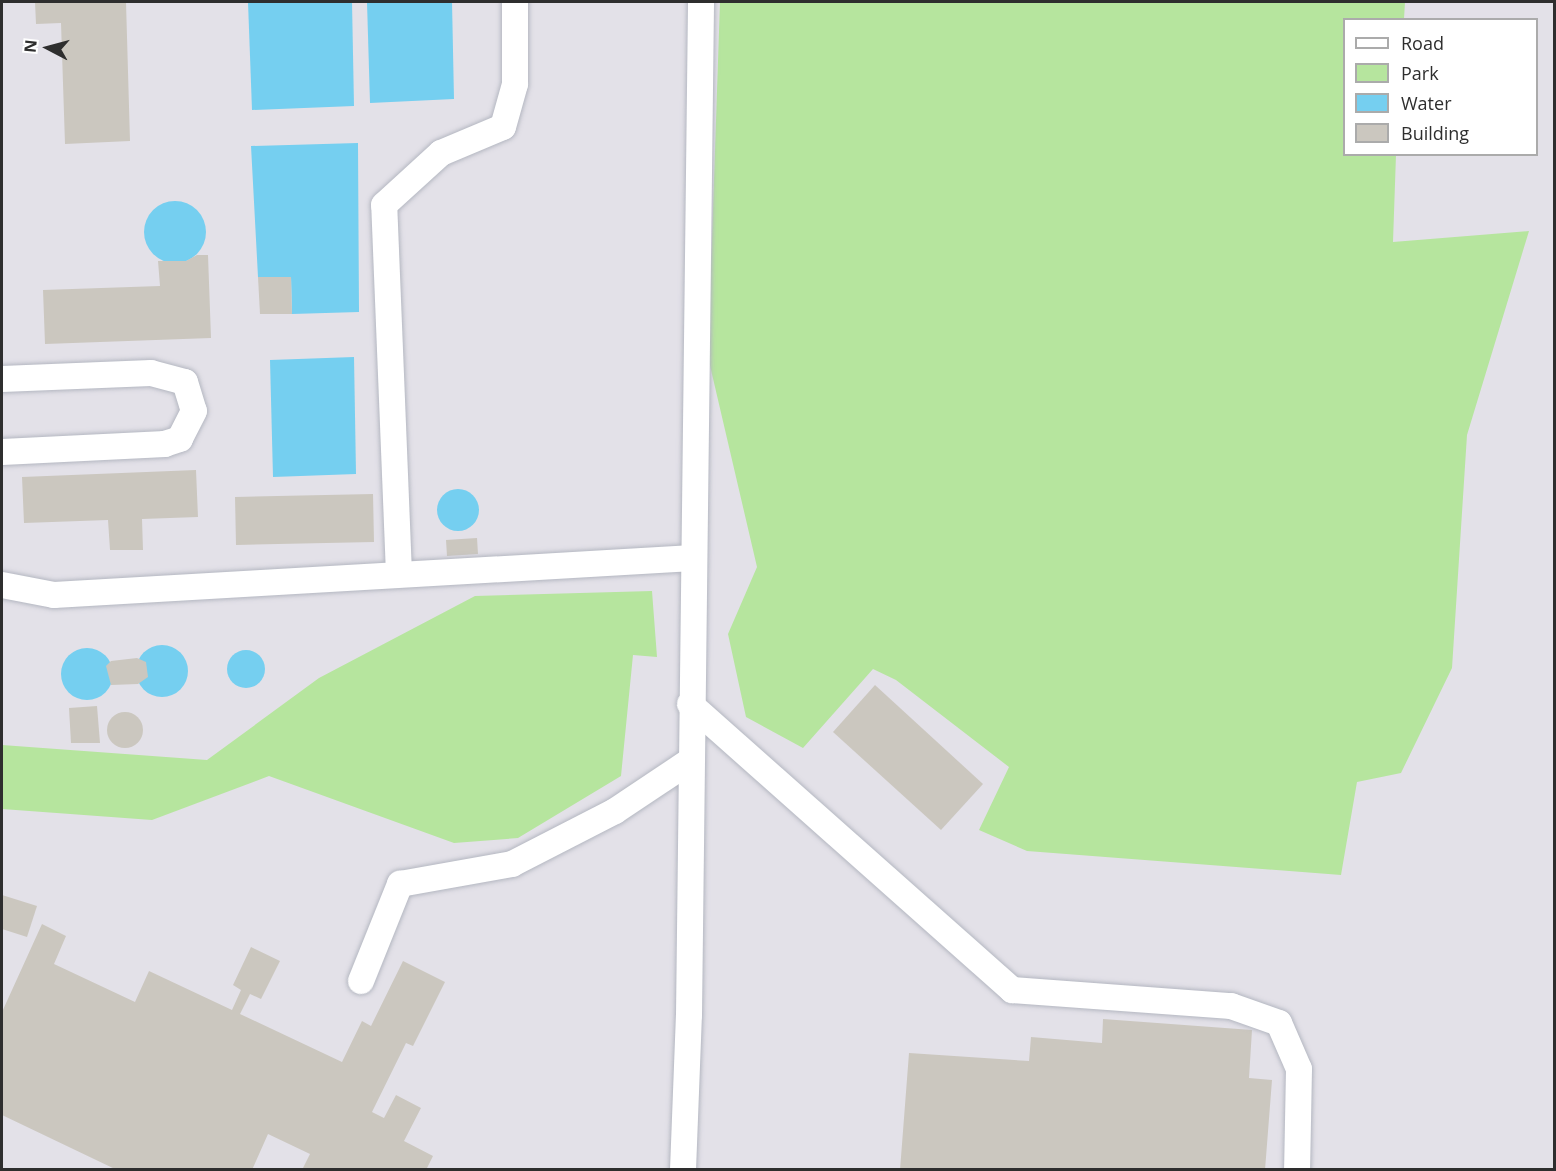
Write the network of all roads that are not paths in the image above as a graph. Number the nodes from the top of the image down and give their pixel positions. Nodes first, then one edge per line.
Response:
1 (515, 2) edge
2 (701, 2) edge
3 (2, 379) edge
4 (2, 452) edge
5 (693, 558) junction
6 (399, 574) junction
7 (2, 585) edge
8 (690, 704) junction
9 (690, 761) junction
10 (361, 981) dead end
11 (683, 1170) edge
12 (1297, 1170) edge

1 - 6 street
2 - 5 street
3 - 4 street
5 - 6 street
5 - 8 street
6 - 7 street
8 - 9 street
8 - 12 street
9 - 10 street
9 - 11 street

